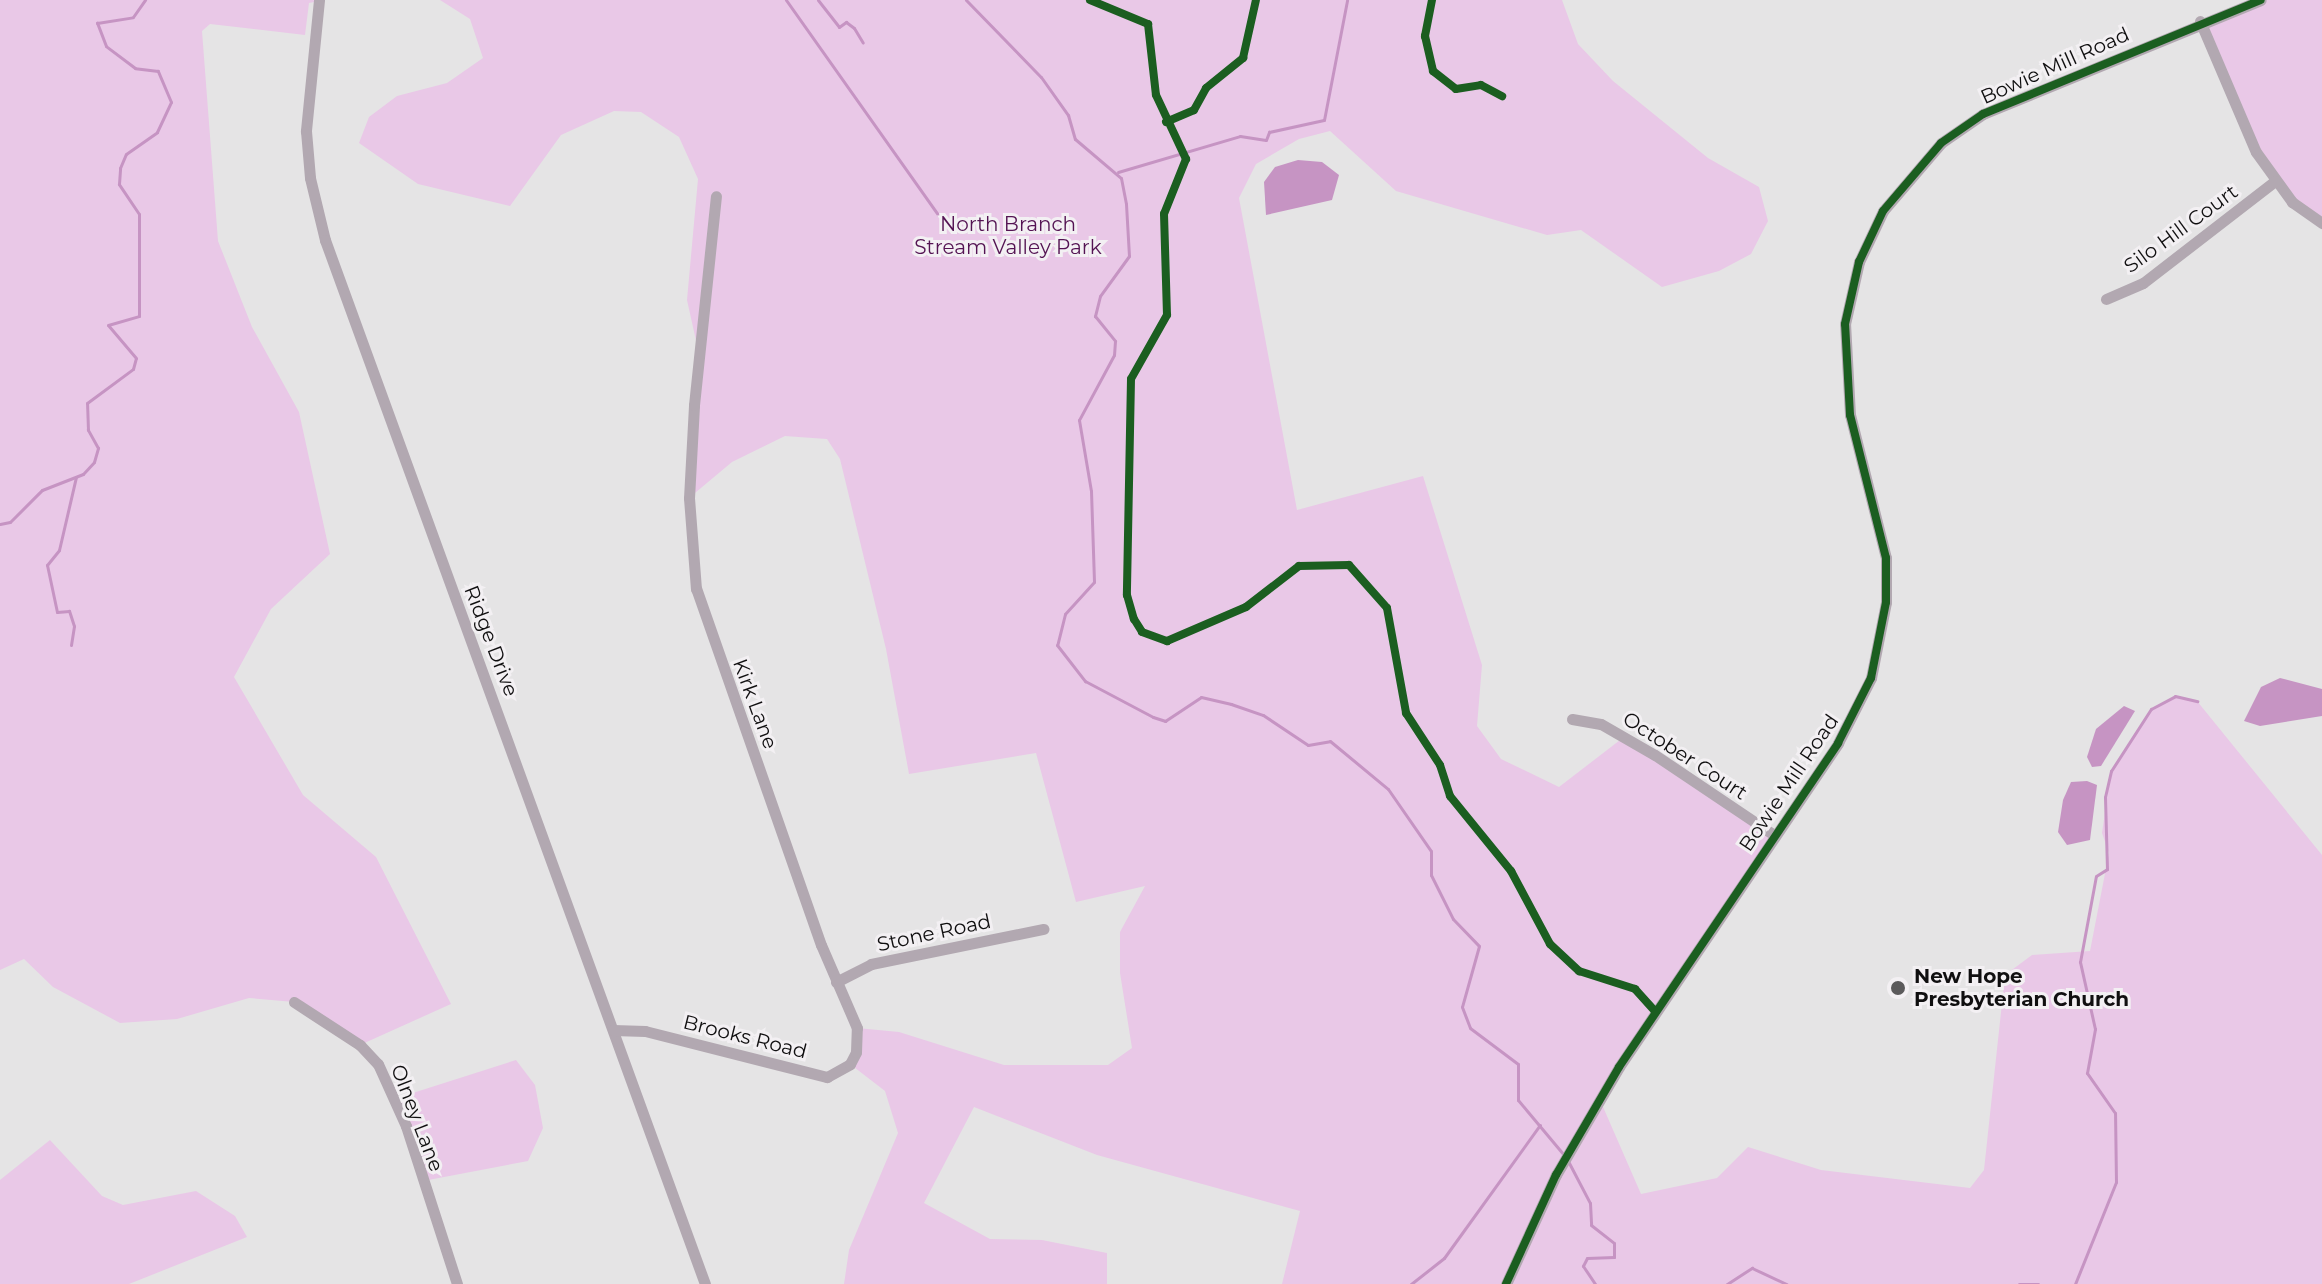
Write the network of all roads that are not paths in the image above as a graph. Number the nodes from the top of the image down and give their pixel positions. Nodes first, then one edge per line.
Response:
1 (319, 0) edge
2 (2261, 0) edge
3 (2200, 21) junction
4 (2275, 181) junction
5 (716, 196) dead end
6 (2322, 223) edge
7 (2106, 299) dead end
8 (1572, 719) dead end
9 (1774, 835) junction
10 (1043, 929) dead end
11 (836, 982) junction
12 (294, 1002) dead end
13 (613, 1030) junction
14 (856, 1052) joint
15 (457, 1284) edge
16 (705, 1284) edge
17 (1506, 1284) edge

1 - 13 street, Ridge Drive
2 - 3 street, Bowie Mill Road
3 - 4 street
3 - 9 street, Bowie Mill Road
4 - 6 street
4 - 7 street, Silo Hill Court
5 - 11 street, Kirk Lane
8 - 9 street, October Court
9 - 17 street, Bowie Mill Road
10 - 11 street, Stone Road
11 - 14 street, Kirk Lane
12 - 15 street, Olney Lane
13 - 14 street, Brooks Road
13 - 16 street, Ridge Drive

